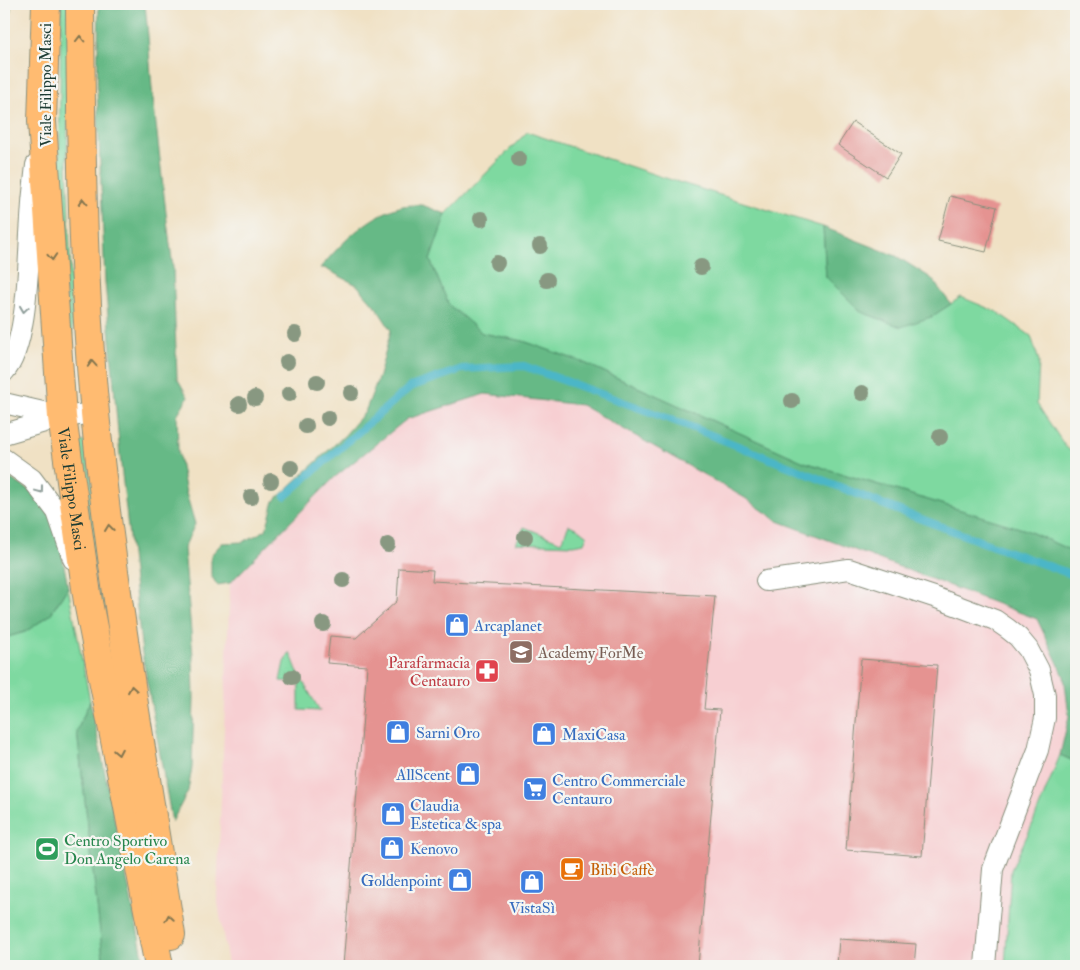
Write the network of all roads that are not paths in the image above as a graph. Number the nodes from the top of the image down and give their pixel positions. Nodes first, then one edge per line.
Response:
1 (46, 4) edge
2 (80, 4) edge
3 (42, 121) junction
4 (4, 372) edge
5 (4, 403) edge
6 (95, 413) junction
7 (62, 417) junction
8 (4, 434) edge
9 (4, 459) edge
10 (766, 581) dead end
11 (88, 602) junction
12 (159, 966) edge
13 (176, 966) edge
14 (985, 966) edge

1 - 3 main road, Viale Filippo Masci
6 -> 2 main road, Viale Filippo Masci
3 -> 4 street
3 -> 7 main road, Viale Filippo Masci
5 - 7 street
6 - 7 street
13 -> 6 main road, Viale Filippo Masci
7 - 8 street
7 - 11 main road, Viale Filippo Masci
9 -> 11 street
10 - 14 street
11 -> 12 main road, Viale Filippo Masci

